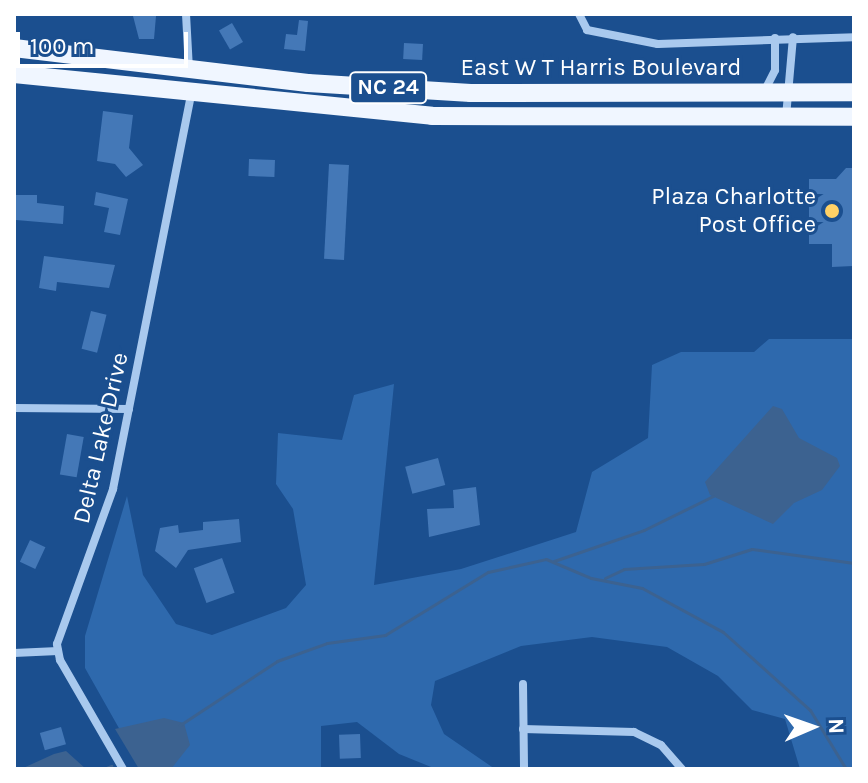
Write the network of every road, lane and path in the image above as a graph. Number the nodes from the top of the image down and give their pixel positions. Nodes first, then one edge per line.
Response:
1 (186, 14) edge
2 (579, 14) edge
3 (793, 37) junction
4 (854, 37) edge
5 (775, 38) junction
6 (14, 48) edge
7 (189, 69) junction
8 (14, 74) edge
9 (261, 77) junction
10 (130, 88) junction
11 (763, 92) junction
12 (854, 92) edge
13 (791, 93) junction
14 (191, 96) junction
15 (786, 117) junction
16 (854, 117) edge
17 (14, 408) edge
18 (129, 409) junction
19 (58, 651) junction
20 (14, 653) edge
21 (523, 684) dead end
22 (523, 729) junction
23 (123, 769) edge
24 (524, 769) edge
25 (682, 769) edge

1 - 7 street
2 - 5 street
3 - 4 street
3 - 5 street
3 - 13 street
5 - 11 street
6 - 7 main road, East W T Harris Boulevard / NC 24
7 - 9 main road, East W T Harris Boulevard / NC 24
7 - 10 main road
8 - 10 main road, East W T Harris Boulevard / NC 24
9 - 11 main road, East W T Harris Boulevard / NC 24
9 - 14 main road
10 - 14 main road, East W T Harris Boulevard / NC 24
11 - 13 main road, East W T Harris Boulevard / NC 24
12 - 13 main road, East W T Harris Boulevard / NC 24
13 - 15 street
14 - 15 main road, East W T Harris Boulevard / NC 24
14 - 18 street, Delta Lake Drive
15 - 16 main road, East W T Harris Boulevard / NC 24
17 - 18 street
18 - 19 street, Delta Lake Drive
19 - 20 street
19 - 23 street
21 - 22 street
22 - 24 street
22 - 25 street

